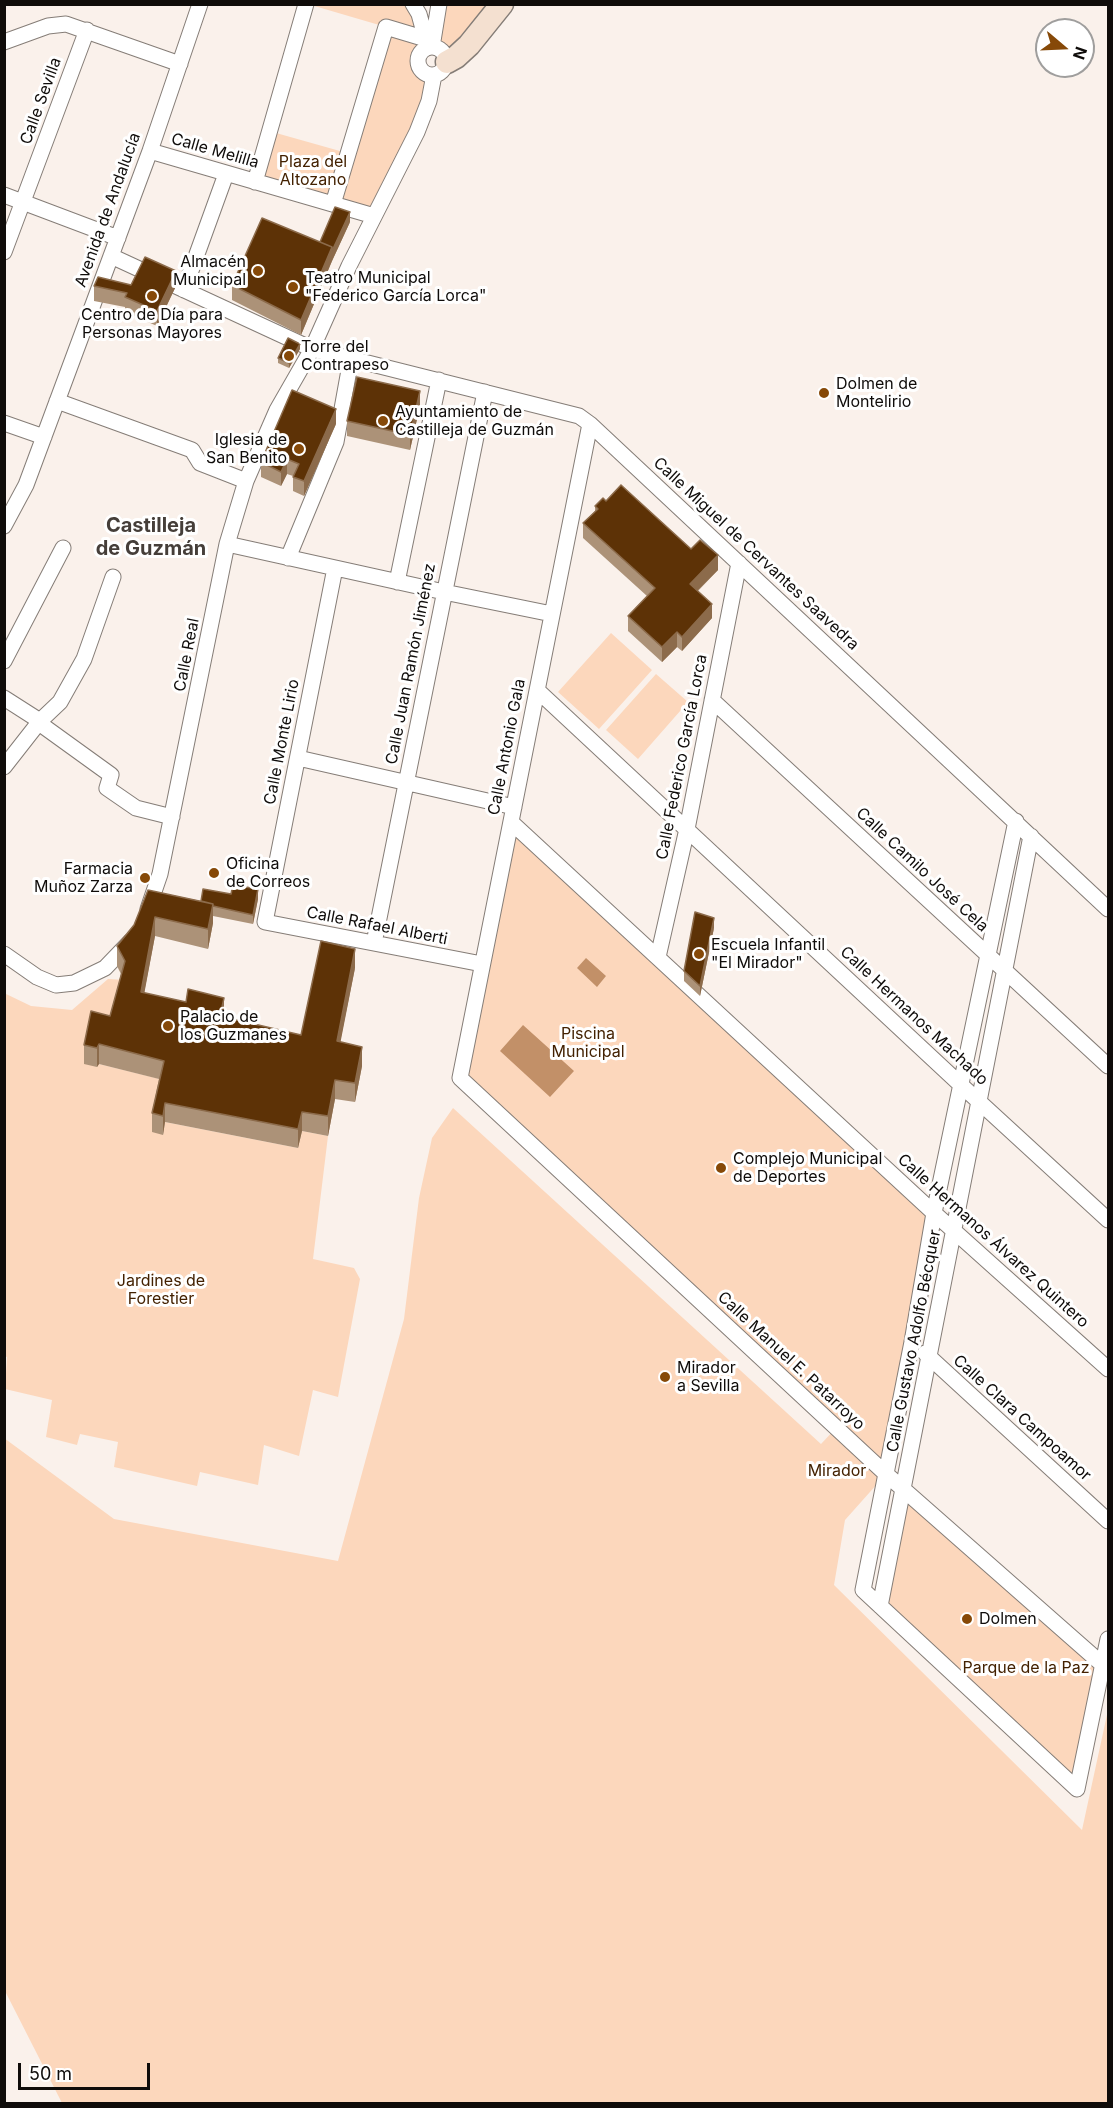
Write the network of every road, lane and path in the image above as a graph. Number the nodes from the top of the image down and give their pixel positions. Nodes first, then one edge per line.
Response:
1 (200, 4) edge
2 (306, 4) edge
3 (413, 4) edge
4 (502, 4) edge
5 (439, 5) edge
6 (87, 30) junction
7 (4, 42) edge
8 (433, 54) junction
9 (180, 64) junction
10 (150, 151) junction
11 (226, 174) junction
12 (255, 182) junction
13 (4, 195) edge
14 (23, 202) junction
15 (333, 204) junction
16 (374, 216) junction
17 (118, 238) junction
18 (4, 252) edge
19 (111, 256) junction
20 (184, 290) junction
21 (312, 349) junction
22 (351, 359) junction
23 (439, 380) junction
24 (485, 392) junction
25 (57, 401) junction
26 (4, 423) edge
27 (590, 424) junction
28 (44, 437) junction
29 (246, 481) junction
30 (4, 526) edge
31 (227, 544) junction
32 (63, 548) dead end
33 (288, 558) junction
34 (739, 563) junction
35 (335, 568) junction
36 (112, 577) dead end
37 (397, 582) junction
38 (444, 592) junction
39 (552, 614) junction
40 (4, 661) edge
41 (537, 690) junction
42 (4, 698) edge
43 (712, 700) junction
44 (40, 722) junction
45 (298, 758) junction
46 (4, 767) edge
47 (406, 783) junction
48 (512, 814) junction
49 (172, 817) junction
50 (1016, 821) junction
51 (687, 829) junction
52 (1031, 836) junction
53 (1108, 909) edge
54 (265, 922) joint
55 (374, 944) junction
56 (4, 954) edge
57 (988, 955) junction
58 (658, 957) junction
59 (482, 964) junction
60 (1005, 970) junction
61 (1108, 1066) edge
62 (460, 1078) joint
63 (962, 1086) junction
64 (979, 1101) junction
65 (934, 1213) junction
66 (1108, 1220) edge
67 (954, 1231) junction
68 (912, 1342) junction
69 (929, 1358) junction
70 (1108, 1369) edge
71 (886, 1474) junction
72 (903, 1489) junction
73 (1108, 1521) edge
74 (880, 1606) junction
75 (1108, 1639) edge
76 (1103, 1665) junction

1 - 9 street, Avenida de Andalucía
2 - 12 street
3 - 8 street
4 - 8 main road
5 - 8 street, Calle Real
6 - 7 street
6 - 9 street
6 - 14 street, Calle Sevilla
8 - 15 street
8 - 16 street, Calle Real
9 - 10 street, Avenida de Andalucía
10 - 11 street, Calle Melilla
10 - 17 street, Avenida de Andalucía
11 - 12 street, Calle Melilla
11 - 20 street
12 - 15 street, Calle Melilla
13 - 14 street
14 - 17 street
14 - 18 street, Calle Sevilla
15 - 16 street, Calle Melilla
16 - 21 street, Calle Real
17 - 19 street, Avenida de Andalucía
19 - 20 street, Calle Miguel de Cervantes Saavedra
19 - 25 street, Avenida de Andalucía
20 - 21 street, Calle Miguel de Cervantes Saavedra
21 - 22 street, Calle Miguel de Cervantes Saavedra
21 - 29 street, Calle Real
22 - 23 street, Calle Miguel de Cervantes Saavedra
22 - 33 street
23 - 24 street, Calle Miguel de Cervantes Saavedra
23 - 37 street
24 - 27 street, Calle Miguel de Cervantes Saavedra
24 - 38 street, Calle Juan Ramón Jiménez
25 - 28 street, Avenida de Andalucía
25 - 29 street
26 - 28 street
27 - 34 street, Calle Miguel de Cervantes Saavedra
27 - 39 street, Calle Antonio Gala
28 - 30 street, Avenida de Andalucía
29 - 31 street, Calle Real
31 - 33 street
31 - 49 street, Calle Real
32 - 40 street
33 - 35 street
34 - 43 street, Calle Federico García Lorca
34 - 50 street, Calle Miguel de Cervantes Saavedra
35 - 37 street
35 - 45 street, Calle Monte Lirio
36 - 44 street
37 - 38 street
38 - 39 street
38 - 47 street, Calle Juan Ramón Jiménez
39 - 41 street, Calle Antonio Gala
41 - 48 street, Calle Antonio Gala
41 - 51 street, Calle Hermanos Machado
42 - 44 street
43 - 51 street, Calle Federico García Lorca
43 - 57 street, Calle Camilo José Cela
44 - 46 street
44 - 49 street
45 - 47 street
45 - 54 street, Calle Monte Lirio
47 - 48 street
47 - 55 street, Calle Juan Ramón Jiménez
48 - 58 street, Calle Hermanos Álvarez Quintero
48 - 59 street, Calle Antonio Gala
49 - 56 street, Calle Real
50 - 52 street, Calle Miguel de Cervantes Saavedra
50 - 57 street, Calle Gustavo Adolfo Bécquer
51 - 58 street, Calle Federico García Lorca
51 - 63 street, Calle Hermanos Machado
52 - 53 street, Calle Miguel de Cervantes Saavedra
52 - 60 street, Calle Gustavo Adolfo Bécquer
54 - 55 street, Calle Rafael Alberti
55 - 59 street, Calle Rafael Alberti
57 - 60 street, Calle Camilo José Cela
57 - 63 street, Calle Gustavo Adolfo Bécquer
58 - 65 street, Calle Hermanos Álvarez Quintero
59 - 62 street, Calle Antonio Gala
60 - 61 street, Calle Camilo José Cela
60 - 64 street, Calle Gustavo Adolfo Bécquer
62 - 71 street, Calle Manuel E. Patarroyo
63 - 64 street, Calle Hermanos Machado
63 - 65 street, Calle Gustavo Adolfo Bécquer
64 - 66 street, Calle Hermanos Machado
64 - 67 street, Calle Gustavo Adolfo Bécquer
65 - 67 street, Calle Hermanos Álvarez Quintero
65 - 68 street, Calle Gustavo Adolfo Bécquer
67 - 69 street, Calle Gustavo Adolfo Bécquer
67 - 70 street, Calle Hermanos Álvarez Quintero
68 - 69 street, Calle Clara Campoamor
68 - 71 street, Calle Gustavo Adolfo Bécquer
69 - 72 street, Calle Gustavo Adolfo Bécquer
69 - 73 street, Calle Clara Campoamor
71 - 72 street, Calle Manuel E. Patarroyo
71 - 74 street, Calle Gustavo Adolfo Bécquer
72 - 74 street, Calle Gustavo Adolfo Bécquer
72 - 76 street, Calle Manuel E. Patarroyo
74 - 76 street
75 - 76 street

